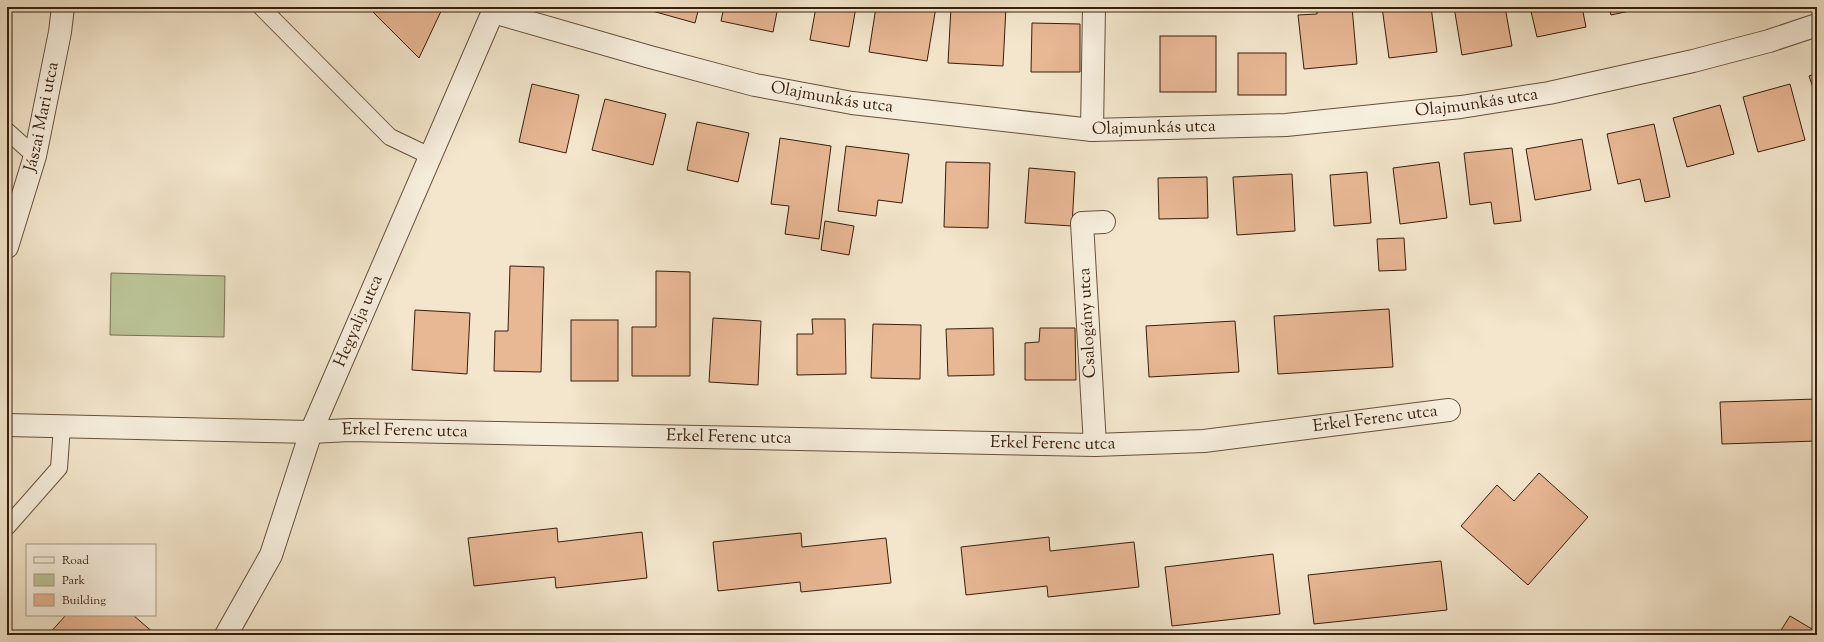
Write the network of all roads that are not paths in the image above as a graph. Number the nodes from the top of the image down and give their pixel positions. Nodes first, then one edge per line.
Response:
1 (63, 7) edge
2 (261, 7) edge
3 (1094, 7) edge
4 (494, 9) edge
5 (1817, 24) edge
6 (1092, 130) junction
7 (7, 131) edge
8 (35, 156) junction
9 (430, 156) junction
10 (1104, 222) dead end
11 (7, 247) edge
12 (1450, 410) dead end
13 (7, 425) edge
14 (62, 426) junction
15 (311, 432) junction
16 (1094, 445) junction
17 (7, 527) edge
18 (226, 635) edge

1 - 8 street, Jászai Mari utca
2 - 9 lane
3 - 6 street
4 - 6 street, Olajmunkás utca
4 - 9 street, Hegyalja utca
5 - 6 street, Olajmunkás utca
7 - 8 lane
8 - 11 street, Jászai Mari utca
9 - 15 street, Hegyalja utca
10 - 16 street, Csalogány utca
12 - 16 street, Erkel Ferenc utca
13 - 14 street, Erkel Ferenc utca
14 - 15 street, Erkel Ferenc utca
14 - 17 lane
15 - 16 street, Erkel Ferenc utca
15 - 18 street, Hegyalja utca

